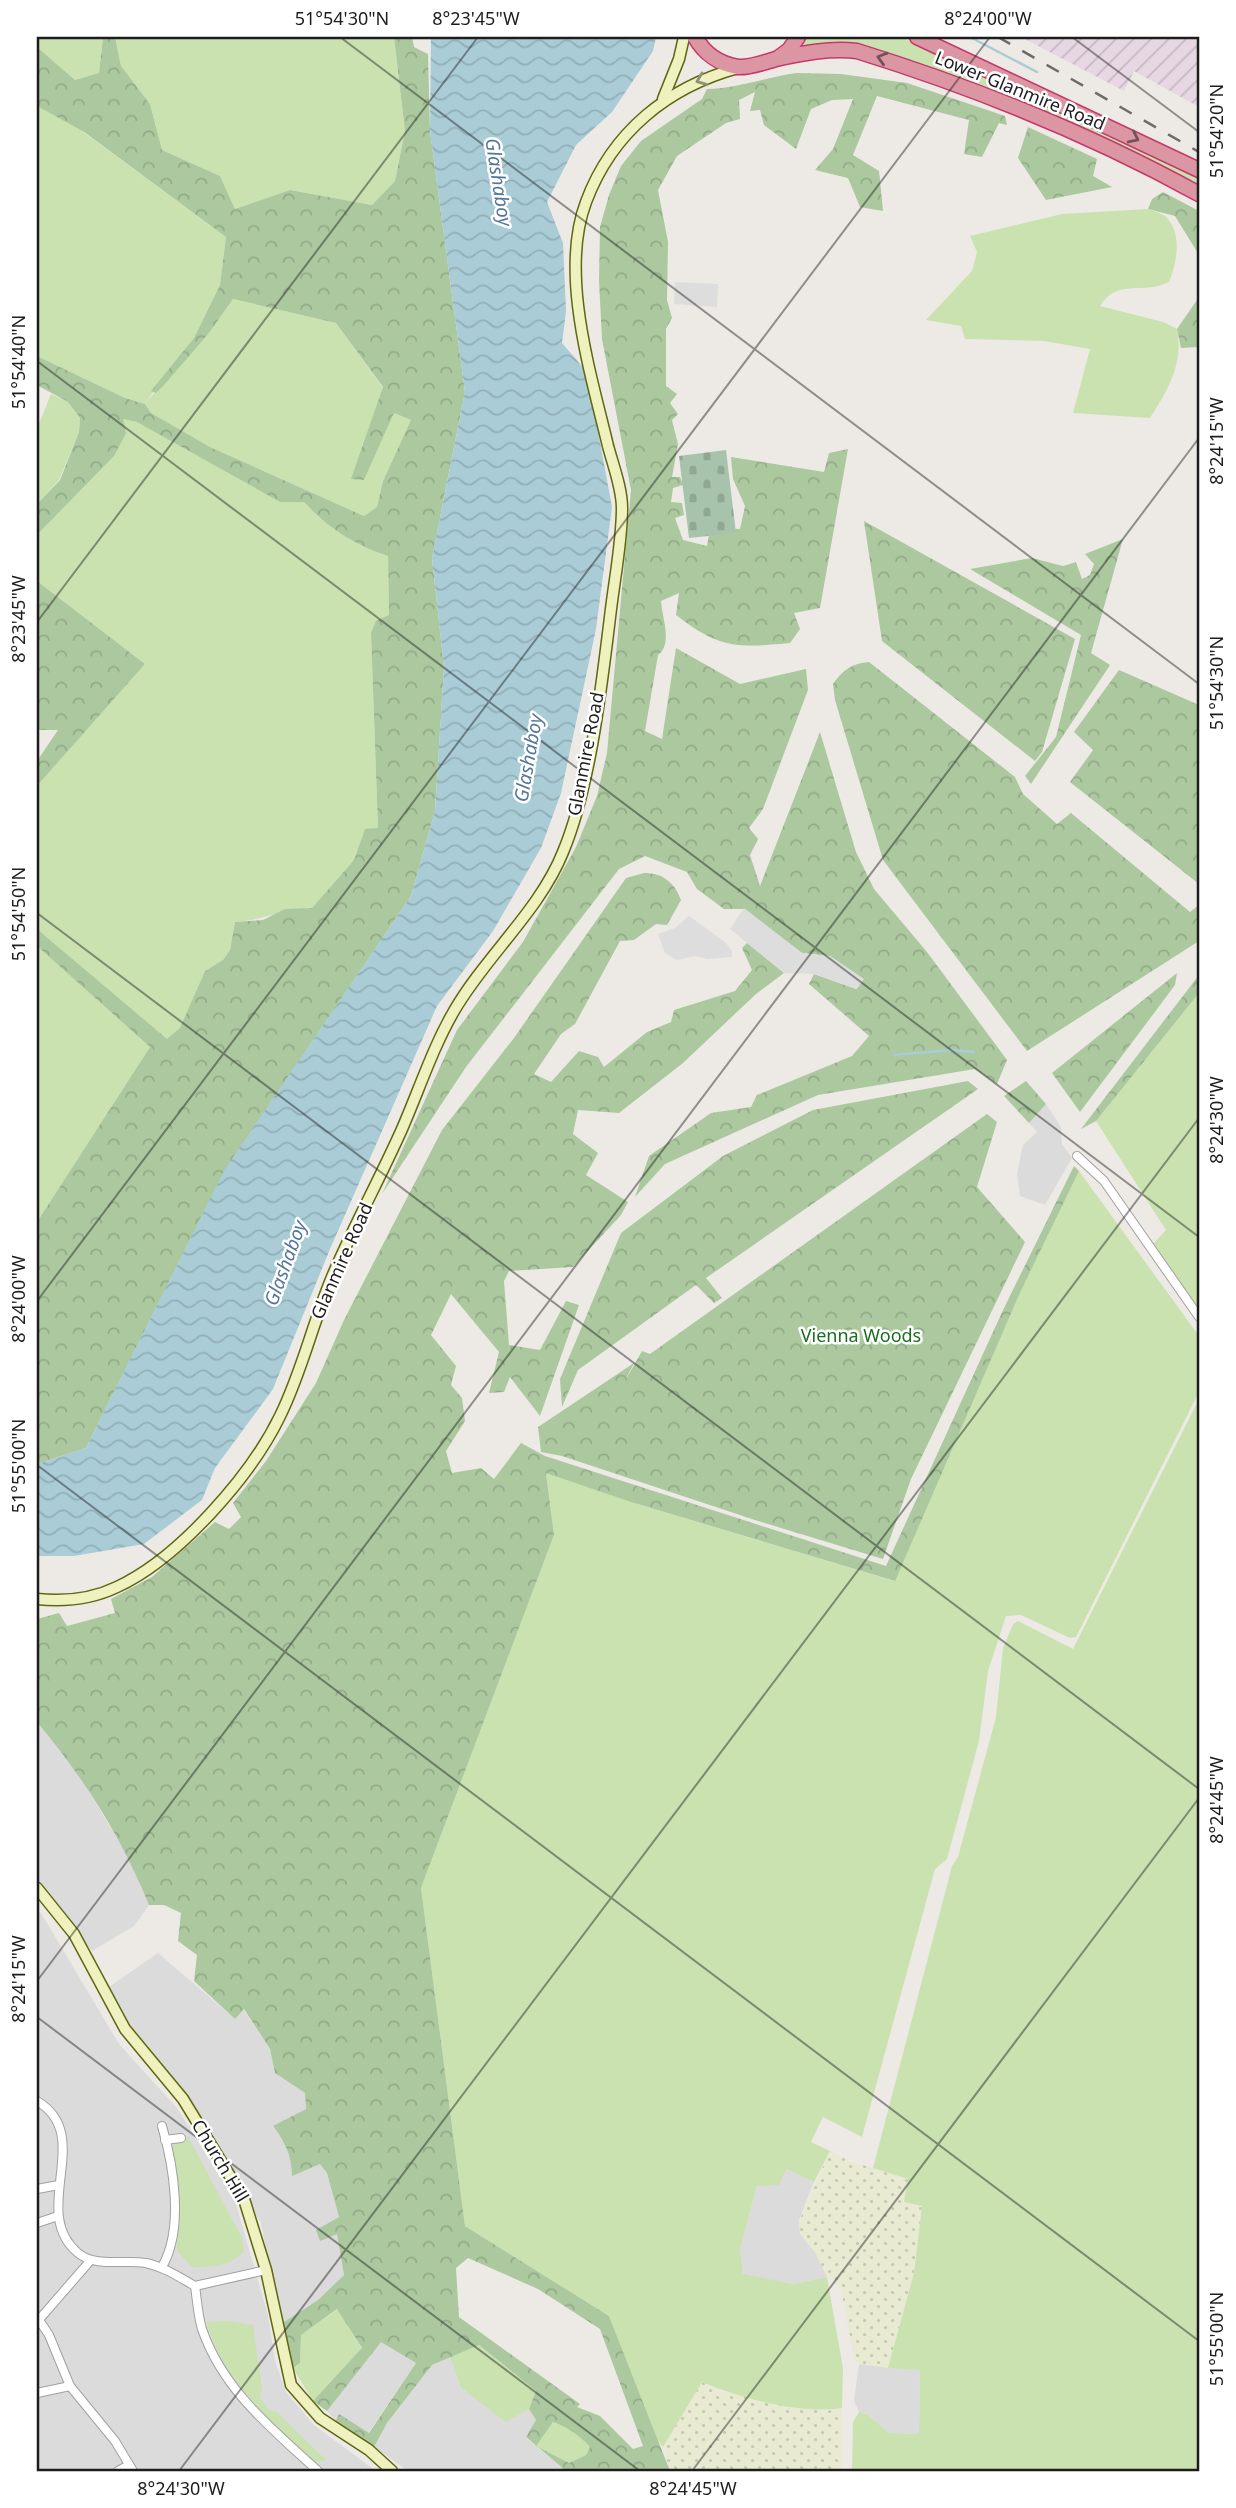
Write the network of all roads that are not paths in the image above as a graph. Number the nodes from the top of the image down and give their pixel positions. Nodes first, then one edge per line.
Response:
1 (684, 37) edge
2 (695, 37) edge
3 (798, 37) edge
4 (916, 37) edge
5 (777, 59) junction
6 (741, 68) junction
7 (663, 99) junction
8 (1199, 170) edge
9 (1199, 194) edge
10 (1077, 1156) dead end
11 (1199, 1317) edge
12 (37, 1599) edge
13 (37, 1888) edge
14 (37, 2101) edge
15 (162, 2126) dead end
16 (181, 2138) dead end
17 (165, 2140) junction
18 (59, 2185) junction
19 (37, 2189) edge
20 (58, 2216) junction
21 (37, 2223) edge
22 (90, 2261) junction
23 (162, 2267) junction
24 (266, 2270) junction
25 (195, 2286) junction
26 (38, 2321) edge
27 (70, 2386) junction
28 (37, 2393) edge
29 (131, 2468) edge
30 (118, 2471) edge
31 (318, 2471) edge
32 (392, 2471) edge

1 - 7 main road
2 - 6 highway
3 - 5 highway
4 -> 8 highway, Lower Glanmire Road
5 - 6 highway, Lower Glanmire Road
9 -> 5 highway, Lower Glanmire Road
6 -> 7 main road, Glanmire Road
7 - 12 main road, Glanmire Road
10 - 11 street
13 - 24 main road, Church Hill
14 - 18 street
15 - 17 street
16 - 17 street
17 - 23 street
18 - 19 street
18 - 20 street
20 - 21 street
20 - 22 street
22 - 23 street
22 - 26 street
23 - 25 street
24 - 25 street
24 - 32 main road, Church Hill
25 - 31 street
26 - 27 street
27 - 28 street
27 - 29 street
29 - 30 street

